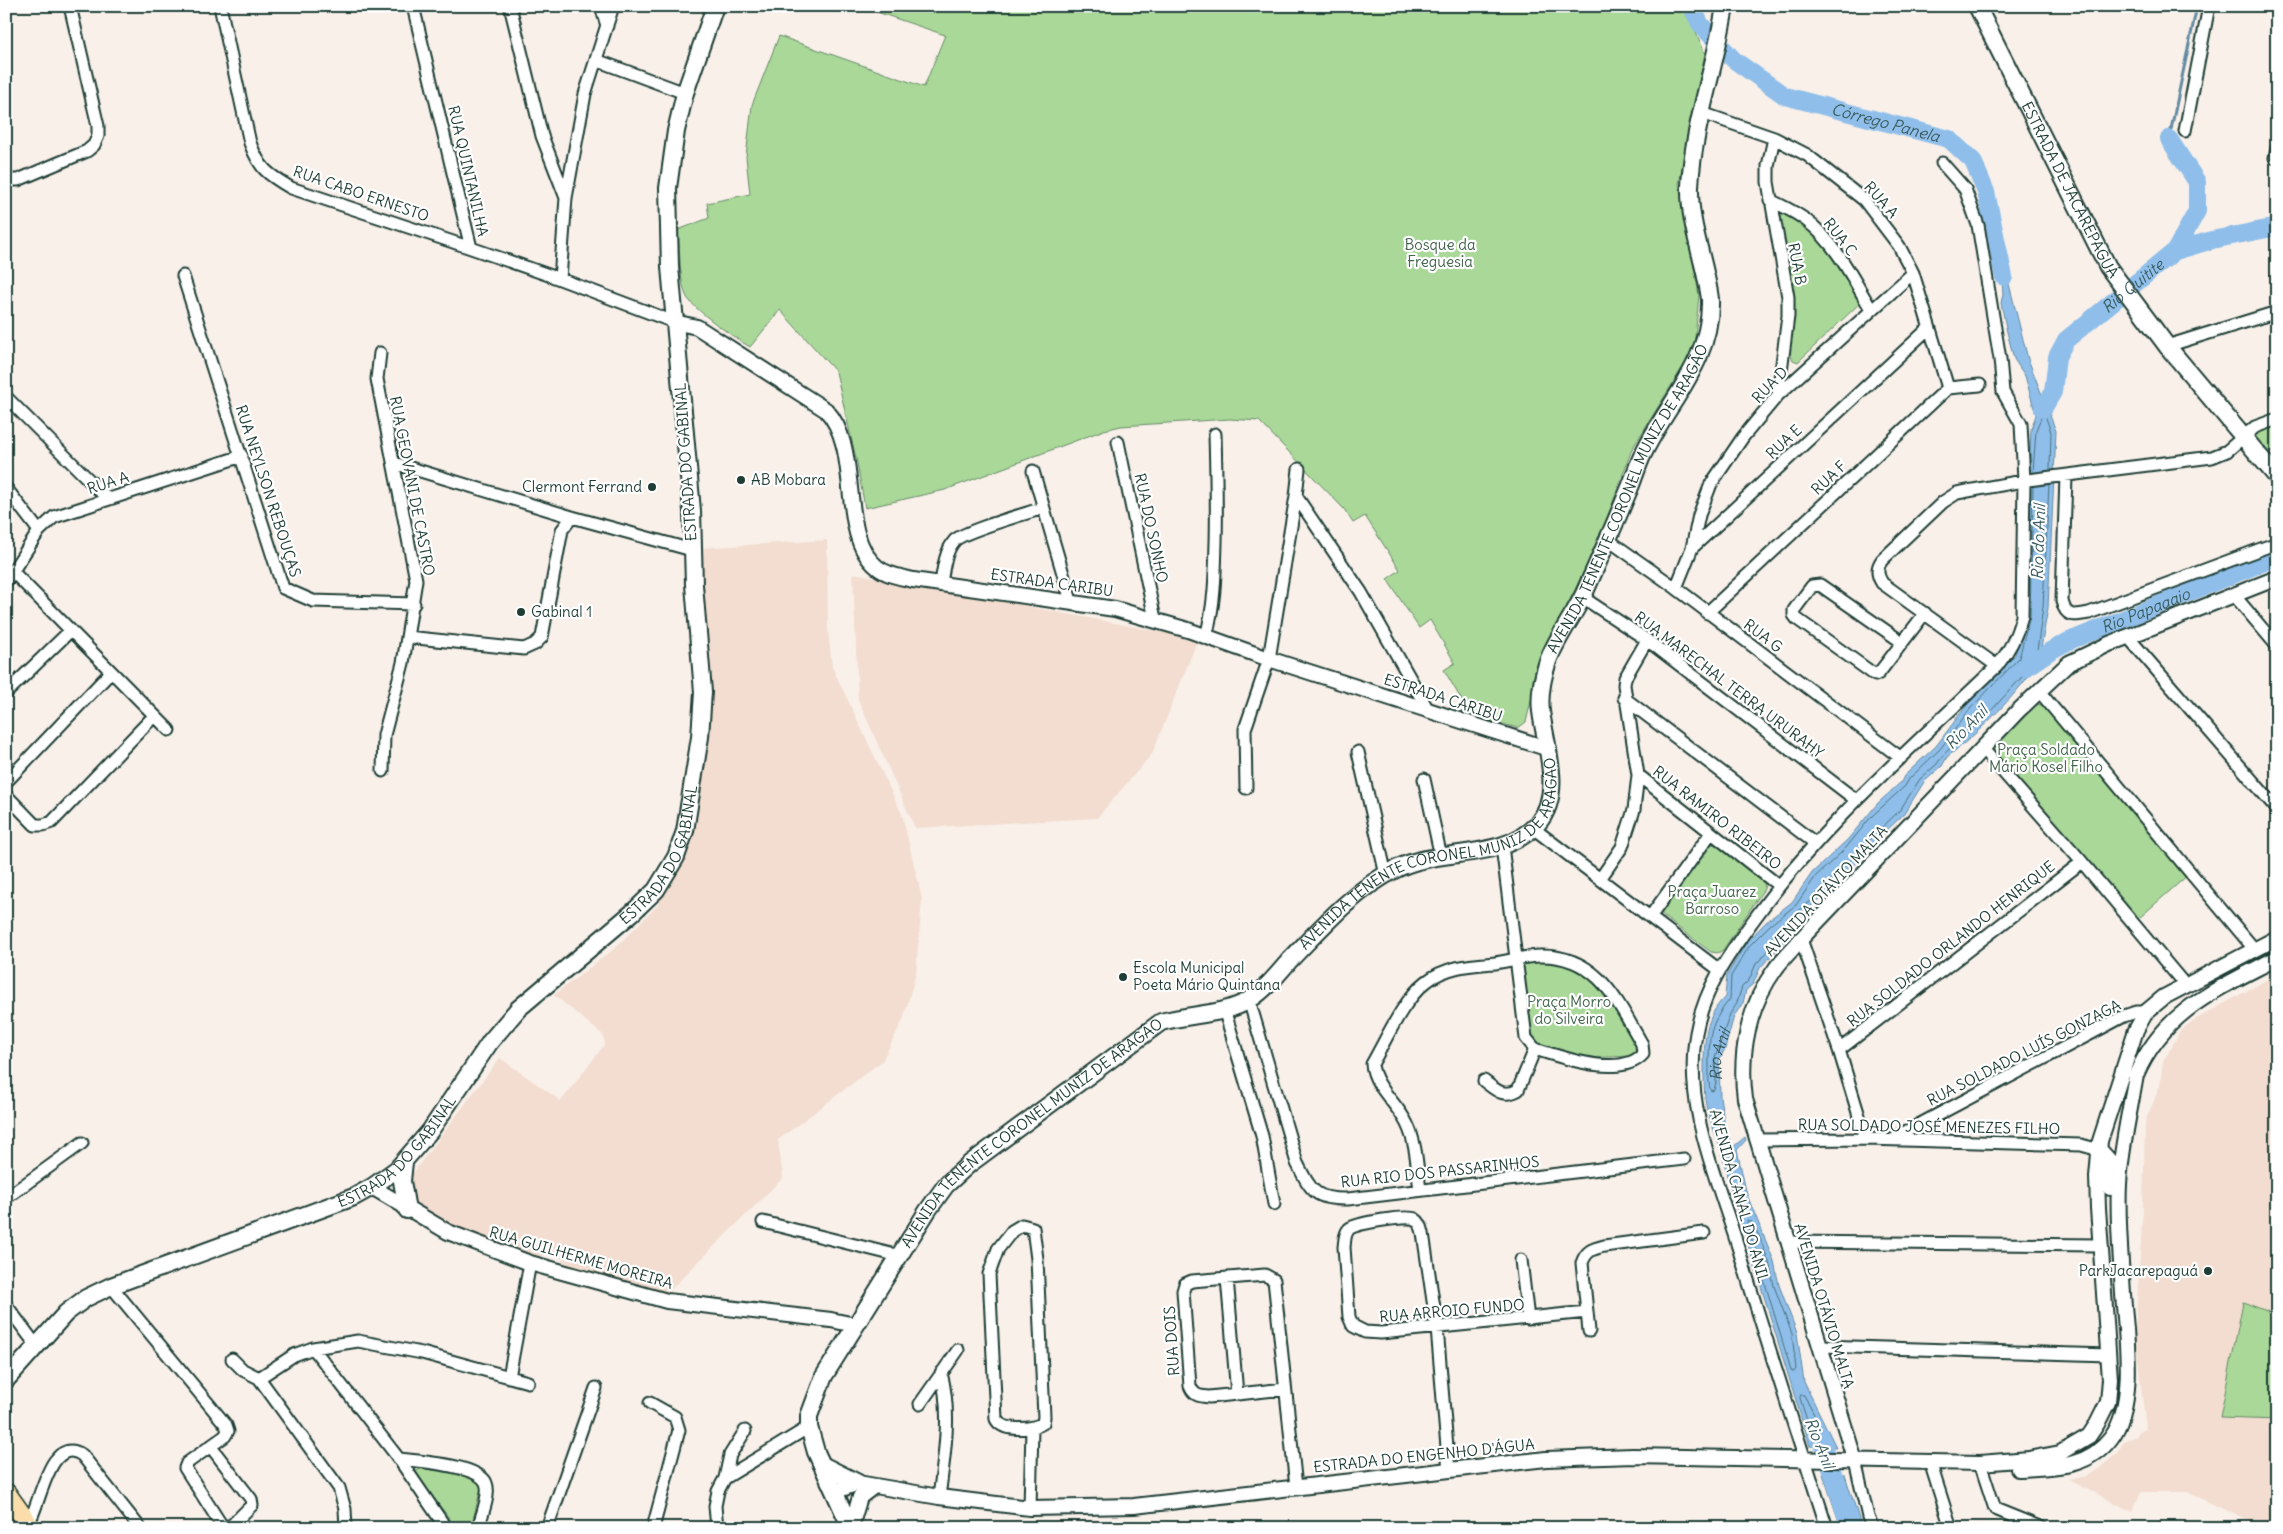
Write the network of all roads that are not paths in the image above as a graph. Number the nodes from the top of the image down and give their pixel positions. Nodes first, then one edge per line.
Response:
1 (70, 6) edge
2 (220, 6) edge
3 (413, 6) edge
4 (510, 6) edge
5 (601, 6) edge
6 (613, 6) edge
7 (715, 6) edge
8 (1725, 6) edge
9 (1978, 6) edge
10 (2209, 6) edge
11 (607, 27) junction
12 (596, 60) junction
13 (685, 93) junction
14 (1702, 113) junction
15 (2185, 131) dead end
16 (1774, 138) junction
17 (1942, 163) dead end
18 (6, 180) edge
19 (566, 198) junction
20 (1770, 200) junction
21 (471, 248) junction
22 (1913, 273) junction
23 (183, 276) dead end
24 (560, 279) junction
25 (1871, 309) junction
26 (2277, 312) edge
27 (674, 322) junction
28 (1929, 328) junction
29 (2167, 346) junction
30 (380, 353) dead end
31 (1980, 385) dead end
32 (1948, 388) junction
33 (1778, 395) junction
34 (6, 397) edge
35 (2277, 419) edge
36 (1215, 434) dead end
37 (2243, 438) junction
38 (1118, 442) dead end
39 (242, 456) junction
40 (2270, 460) edge
41 (394, 462) junction
42 (1299, 469) dead end
43 (1033, 471) dead end
44 (2061, 476) junction
45 (2277, 477) edge
46 (2026, 480) junction
47 (6, 488) edge
48 (1296, 496) junction
49 (108, 499) junction
50 (1043, 508) junction
51 (554, 511) junction
52 (572, 517) junction
53 (562, 530) junction
54 (39, 531) junction
55 (1607, 539) junction
56 (2277, 543) edge
57 (1692, 548) junction
58 (692, 550) junction
59 (10, 576) edge
60 (2277, 578) edge
61 (941, 584) junction
62 (1676, 588) junction
63 (2234, 595) junction
64 (1582, 597) junction
65 (1071, 601) junction
66 (414, 604) junction
67 (1707, 613) junction
68 (1925, 613) junction
69 (1155, 619) junction
70 (70, 631) junction
71 (1206, 636) junction
72 (406, 637) junction
73 (2128, 637) junction
74 (1647, 640) junction
75 (1902, 642) junction
76 (2277, 646) edge
77 (1269, 659) junction
78 (1997, 666) junction
79 (111, 672) junction
80 (2038, 691) junction
81 (6, 694) edge
82 (1624, 698) junction
83 (1428, 710) junction
84 (154, 716) junction
85 (170, 730) dead end
86 (1982, 748) junction
87 (1549, 749) junction
88 (1358, 752) dead end
89 (1900, 758) junction
90 (383, 771) dead end
91 (1638, 775) junction
92 (1424, 779) dead end
93 (6, 782) edge
94 (1246, 788) dead end
95 (6, 795) edge
96 (1856, 800) junction
97 (2277, 809) edge
98 (1533, 828) junction
99 (1711, 833) junction
100 (1815, 843) junction
101 (1502, 846) junction
102 (1441, 857) junction
103 (2082, 862) junction
104 (1386, 875) junction
105 (1600, 879) junction
106 (1778, 885) junction
107 (1650, 917) junction
108 (2277, 938) edge
109 (1801, 940) junction
110 (2255, 950) junction
111 (2277, 958) edge
112 (1517, 960) junction
113 (1718, 969) junction
114 (2185, 985) junction
115 (1249, 1000) junction
116 (1224, 1009) junction
117 (2146, 1012) junction
118 (1535, 1049) junction
119 (1839, 1050) junction
120 (1484, 1081) dead end
121 (1866, 1139) junction
122 (1756, 1140) junction
123 (1890, 1140) junction
124 (82, 1143) dead end
125 (2100, 1150) junction
126 (1684, 1160) dead end
127 (404, 1162) junction
128 (372, 1187) junction
129 (1420, 1190) junction
130 (6, 1198) edge
131 (1274, 1204) dead end
132 (407, 1210) junction
133 (763, 1222) dead end
134 (1704, 1233) dead end
135 (1788, 1242) junction
136 (2100, 1245) junction
137 (899, 1256) junction
138 (1520, 1260) dead end
139 (530, 1263) junction
140 (2121, 1265) junction
141 (1228, 1278) junction
142 (111, 1286) junction
143 (6, 1305) edge
144 (1587, 1312) junction
145 (1528, 1319) junction
146 (855, 1325) junction
147 (1437, 1328) junction
148 (1589, 1331) dead end
149 (36, 1345) junction
150 (1820, 1346) junction
151 (313, 1348) junction
152 (958, 1350) dead end
153 (2109, 1355) junction
154 (232, 1359) dead end
155 (941, 1373) junction
156 (509, 1377) junction
157 (259, 1378) junction
158 (6, 1380) edge
159 (528, 1382) dead end
160 (596, 1388) dead end
161 (1285, 1389) junction
162 (1237, 1394) junction
163 (650, 1403) dead end
164 (920, 1404) dead end
165 (809, 1427) junction
166 (1032, 1428) junction
167 (745, 1431) dead end
168 (212, 1447) junction
169 (399, 1459) junction
170 (1809, 1460) junction
171 (1852, 1461) junction
172 (1930, 1462) junction
173 (1980, 1463) junction
174 (822, 1465) junction
175 (1449, 1471) junction
176 (725, 1478) junction
177 (866, 1485) junction
178 (1296, 1486) junction
179 (834, 1492) junction
180 (6, 1493) edge
181 (939, 1497) junction
182 (1030, 1508) junction
183 (30, 1526) edge
184 (140, 1528) edge
185 (346, 1528) edge
186 (446, 1528) edge
187 (478, 1528) edge
188 (547, 1528) edge
189 (652, 1528) edge
190 (717, 1528) edge
191 (851, 1528) edge
192 (1828, 1528) edge
193 (1873, 1528) edge
194 (1951, 1528) edge
195 (2042, 1528) edge

1 - 18 street
2 - 21 street, RUA CABO ERNESTO
3 - 21 street, RUA QUINTANILHA
4 - 19 street
5 - 11 street
6 - 11 street
7 - 13 main road, ESTRADA DO GABINAL
8 - 14 main road, AVENIDA TENENTE CORONEL MUNIZ DE ARAGÃO
9 - 29 main road, ESTRADA DE JACAREPAGUÁ
10 - 15 street
11 - 12 street
12 - 13 street
12 - 19 street
13 - 27 main road, ESTRADA DO GABINAL
14 - 16 street, RUA A
14 - 55 main road, AVENIDA TENENTE CORONEL MUNIZ DE ARAGÃO
16 - 20 street, RUA B
16 - 22 street, RUA A
17 - 46 street, AVENIDA CANAL DO ANIL
19 - 24 street
20 - 25 street, RUA C
20 - 33 street, RUA B
21 - 24 street, RUA QUINTANILHA
22 - 25 street, RUA D
22 - 28 street, RUA A
23 - 39 street, RUA NEYLSON REBOUÇAS
24 - 27 street, RUA QUINTANILHA
25 - 33 street, RUA D
26 - 29 street
27 - 58 main road, ESTRADA DO GABINAL
27 - 61 street, ESTRADA CARIBU
28 - 32 street, RUA A
28 - 57 street, RUA E
29 - 37 main road, ESTRADA DE JACAREPAGUÁ
30 - 41 street, RUA GEOVANI DE CASTRO
31 - 32 street
32 - 67 street, RUA F
33 - 57 street, RUA D
34 - 49 street
35 - 37 street
36 - 71 street
37 - 40 main road, ESTRADA DE JACAREPAGUÁ
37 - 44 street
38 - 69 street, RUA DO SONHO
39 - 49 street, RUA A
39 - 66 street, RUA NEYLSON REBOUÇAS
40 - 45 main road, ESTRADA DE JACAREPAGUÁ
41 - 51 street
41 - 66 street, RUA GEOVANI DE CASTRO
42 - 48 street
43 - 50 street
44 - 46 street
44 - 56 street
46 - 68 street
46 - 78 street, AVENIDA CANAL DO ANIL
47 - 54 street
48 - 77 street
48 - 83 street
49 - 54 street, RUA A
50 - 61 street
50 - 65 street
51 - 52 street
51 - 53 street
52 - 53 street
52 - 58 street
53 - 72 street
54 - 59 street, RUA A
55 - 62 street, RUA G
55 - 64 main road, AVENIDA TENENTE CORONEL MUNIZ DE ARAGÃO
57 - 62 street, RUA E
58 - 127 main road, ESTRADA DO GABINAL
59 - 70 street
60 - 63 street, AVENIDA OTÁVIO MALTA
61 - 65 street, ESTRADA CARIBU
62 - 67 street, RUA G
63 - 73 street, AVENIDA OTÁVIO MALTA
63 - 76 street
64 - 74 street, RUA MARECHAL TERRA URURAHY
64 - 87 main road, AVENIDA TENENTE CORONEL MUNIZ DE ARAGÃO
65 - 69 street, ESTRADA CARIBU
66 - 72 street, RUA GEOVANI DE CASTRO
67 - 89 street, RUA G
68 - 75 street
68 - 78 street
69 - 71 street, ESTRADA CARIBU
70 - 79 street
70 - 81 street
71 - 77 street, ESTRADA CARIBU
72 - 90 street, RUA GEOVANI DE CASTRO
73 - 80 street, AVENIDA OTÁVIO MALTA
73 - 97 street
74 - 82 street
74 - 96 street, RUA MARECHAL TERRA URURAHY
75 - 75 street
77 - 83 street, ESTRADA CARIBU
77 - 94 street
78 - 89 street, AVENIDA CANAL DO ANIL
79 - 84 street
79 - 93 street
80 - 86 street, AVENIDA OTÁVIO MALTA
80 - 110 street
82 - 91 street
82 - 100 street
83 - 87 street, ESTRADA CARIBU
84 - 85 street
84 - 95 street
86 - 103 street
86 - 109 street, AVENIDA OTÁVIO MALTA
87 - 98 main road, AVENIDA TENENTE CORONEL MUNIZ DE ARAGÃO
88 - 104 street
89 - 96 street, AVENIDA CANAL DO ANIL
91 - 99 street, RUA RAMIRO RIBEIRO
91 - 105 street
92 - 102 street
96 - 100 street, AVENIDA CANAL DO ANIL
98 - 101 main road, AVENIDA TENENTE CORONEL MUNIZ DE ARAGÃO
98 - 105 street
99 - 106 street, RUA RAMIRO RIBEIRO
99 - 107 street
100 - 106 street, AVENIDA CANAL DO ANIL
101 - 102 main road, AVENIDA TENENTE CORONEL MUNIZ DE ARAGÃO
101 - 112 street
102 - 104 main road, AVENIDA TENENTE CORONEL MUNIZ DE ARAGÃO
103 - 114 street
103 - 119 street, RUA SOLDADO ORLANDO HENRIQUE
104 - 115 main road, AVENIDA TENENTE CORONEL MUNIZ DE ARAGÃO
105 - 107 street
106 - 113 street, AVENIDA CANAL DO ANIL
107 - 113 street
108 - 110 street, ESTRADA DO ENGENHO D'ÁGUA
109 - 119 street
109 - 122 street, AVENIDA OTÁVIO MALTA
110 - 114 street, ESTRADA DO ENGENHO D'ÁGUA
111 - 140 street, ESTRADA DO ENGENHO D'ÁGUA
112 - 118 street
112 - 118 street
112 - 129 street
113 - 170 street, AVENIDA CANAL DO ANIL
114 - 117 street, ESTRADA DO ENGENHO D'ÁGUA
115 - 116 main road, AVENIDA TENENTE CORONEL MUNIZ DE ARAGÃO
115 - 129 street, RUA RIO DOS PASSARINHOS
116 - 131 street
116 - 137 main road, AVENIDA TENENTE CORONEL MUNIZ DE ARAGÃO
117 - 123 street, RUA SOLDADO LUÍS GONZAGA
117 - 125 street, ESTRADA DO ENGENHO D'ÁGUA
118 - 120 street
119 - 121 street
121 - 122 street, RUA SOLDADO JOSÉ MENEZES FILHO
121 - 123 street, RUA SOLDADO JOSÉ MENEZES FILHO
122 - 135 street, AVENIDA OTÁVIO MALTA
123 - 125 street, RUA SOLDADO JOSÉ MENEZES FILHO
124 - 130 street
125 - 136 street, ESTRADA DO ENGENHO D'ÁGUA
125 - 140 street
126 - 129 street, RUA RIO DOS PASSARINHOS
127 - 128 main road, ESTRADA DO GABINAL
127 - 132 main road
128 - 132 street, RUA GUILHERME MOREIRA
128 - 142 main road, ESTRADA DO GABINAL
132 - 139 street, RUA GUILHERME MOREIRA
133 - 137 street
134 - 144 street
135 - 136 street
135 - 150 street, AVENIDA OTÁVIO MALTA
136 - 153 street, ESTRADA DO ENGENHO D'ÁGUA
137 - 146 main road, AVENIDA TENENTE CORONEL MUNIZ DE ARAGÃO
138 - 145 street
139 - 146 street, RUA GUILHERME MOREIRA
139 - 156 street
140 - 173 street, ESTRADA DO ENGENHO D'ÁGUA
141 - 161 street, RUA DOIS
141 - 162 street
141 - 162 street, RUA DOIS
142 - 149 main road, ESTRADA DO GABINAL
142 - 168 street
143 - 149 street
144 - 145 street, RUA ARROIO FUNDO
144 - 148 street
145 - 147 street, RUA ARROIO FUNDO
146 - 165 main road, AVENIDA TENENTE CORONEL MUNIZ DE ARAGÃO
147 - 147 street, RUA ARROIO FUNDO
147 - 175 street
149 - 158 main road, ESTRADA DO GABINAL
150 - 153 street
150 - 171 street, AVENIDA OTÁVIO MALTA
151 - 156 street
151 - 157 street
151 - 169 street
152 - 155 street
153 - 173 street, ESTRADA DO ENGENHO D'ÁGUA
154 - 157 street
155 - 164 street
155 - 181 street
156 - 159 street
157 - 185 street
160 - 188 street
161 - 162 street, RUA DOIS
161 - 178 street, RUA DOIS
163 - 189 street
165 - 174 main road, AVENIDA TENENTE CORONEL MUNIZ DE ARAGÃO
165 - 176 street
166 - 166 street
166 - 182 street
167 - 176 street
168 - 168 street
169 - 186 street
169 - 187 street
170 - 171 street, ESTRADA DO ENGENHO D'ÁGUA
170 - 175 street, ESTRADA DO ENGENHO D'ÁGUA
170 - 192 street, AVENIDA CANAL DO ANIL
171 - 172 street, ESTRADA DO ENGENHO D'ÁGUA
171 - 193 street, AVENIDA OTÁVIO MALTA
172 - 173 street, ESTRADA DO ENGENHO D'ÁGUA
172 - 194 street
173 - 195 street
174 - 177 main road
174 - 179 main road, AVENIDA TENENTE CORONEL MUNIZ DE ARAGÃO
175 - 178 street, ESTRADA DO ENGENHO D'ÁGUA
176 - 190 street
177 - 179 street, ESTRADA DO ENGENHO D'ÁGUA
177 - 181 street, ESTRADA DO ENGENHO D'ÁGUA
177 - 191 street
178 - 182 street, ESTRADA DO ENGENHO D'ÁGUA
179 - 191 main road, AVENIDA TENENTE CORONEL MUNIZ DE ARAGÃO
180 - 183 highway
181 - 182 street, ESTRADA DO ENGENHO D'ÁGUA
183 - 184 street

